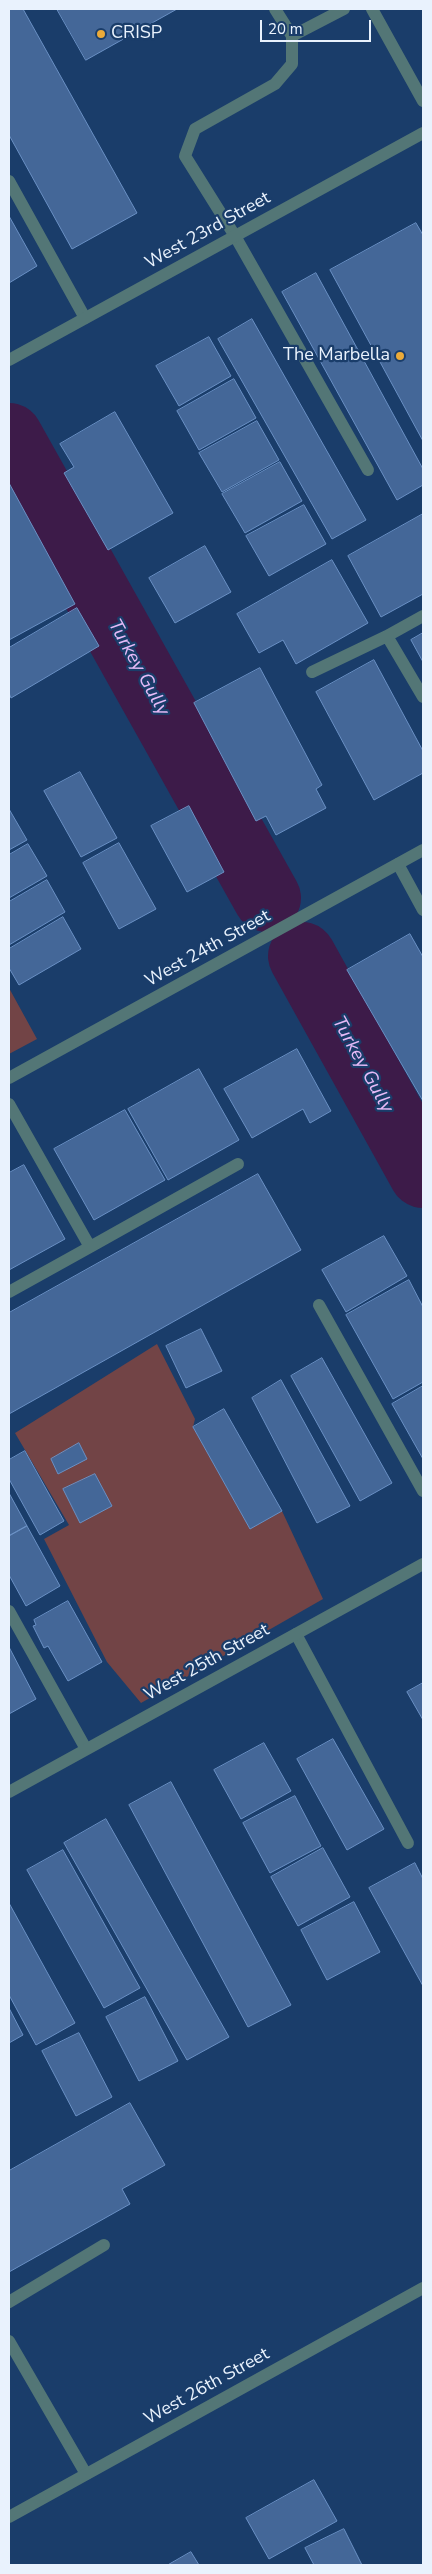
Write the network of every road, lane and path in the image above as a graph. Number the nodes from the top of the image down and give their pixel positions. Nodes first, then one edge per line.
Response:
1 (275, 9) edge
2 (344, 9) edge
3 (372, 9) edge
4 (292, 36) junction
5 (423, 101) edge
6 (423, 133) edge
7 (9, 181) edge
8 (236, 236) junction
9 (85, 318) junction
10 (9, 360) edge
11 (368, 470) dead end
12 (423, 616) edge
13 (387, 636) junction
14 (312, 672) dead end
15 (423, 697) edge
16 (423, 850) edge
17 (398, 864) junction
18 (423, 910) edge
19 (9, 1078) edge
20 (9, 1104) edge
21 (238, 1164) dead end
22 (90, 1247) junction
23 (9, 1292) edge
24 (319, 1305) dead end
25 (423, 1491) edge
26 (423, 1564) edge
27 (9, 1611) edge
28 (296, 1634) junction
29 (86, 1750) junction
30 (10, 1789) edge
31 (408, 1843) dead end
32 (104, 2245) dead end
33 (423, 2288) edge
34 (9, 2302) edge
35 (9, 2341) edge
36 (86, 2474) junction
37 (9, 2517) edge

1 - 4 street
2 - 4 street
3 - 5 street
4 - 8 street
6 - 8 street, West 23rd Street
7 - 9 street
8 - 9 street, West 23rd Street
8 - 11 street
9 - 10 street, West 23rd Street
12 - 13 street
13 - 14 street
13 - 15 street
16 - 17 street, West 24th Street
17 - 18 street
17 - 19 street, West 24th Street
20 - 22 street
21 - 22 street
22 - 23 street
24 - 25 street
26 - 28 street, West 25th Street
27 - 29 street
28 - 29 street, West 25th Street
28 - 31 street
29 - 30 street, West 25th Street
32 - 34 street
33 - 36 street, West 26th Street
35 - 36 street
36 - 37 street, West 26th Street

